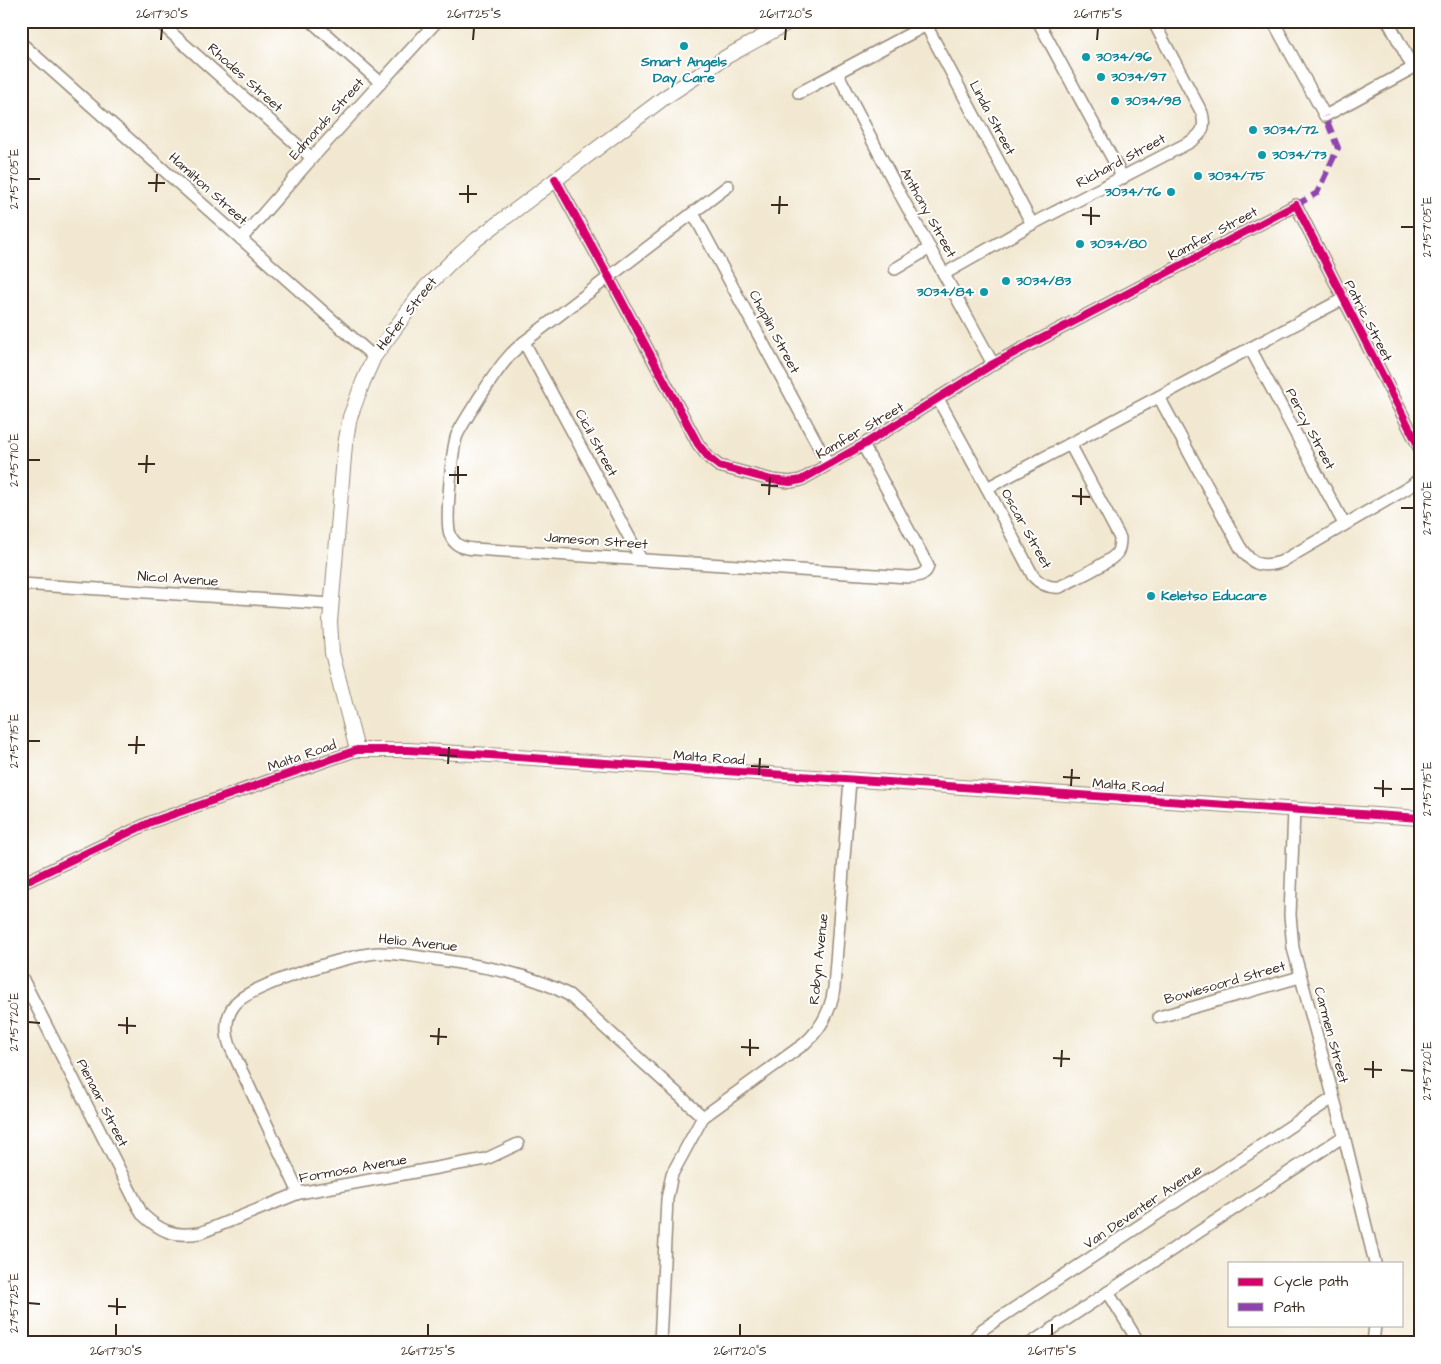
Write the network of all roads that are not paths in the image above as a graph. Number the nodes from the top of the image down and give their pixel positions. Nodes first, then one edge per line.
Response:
1 (158, 21) edge
2 (311, 21) edge
3 (437, 21) edge
4 (1038, 21) edge
5 (1153, 21) edge
6 (1273, 21) edge
7 (1388, 21) edge
8 (788, 22) edge
9 (930, 23) edge
10 (21, 43) edge
11 (1416, 66) edge
12 (838, 74) junction
13 (380, 82) junction
14 (799, 93) dead end
15 (312, 158) junction
16 (1123, 178) junction
17 (554, 179) junction
18 (728, 186) dead end
19 (1296, 204) joint
20 (693, 213) junction
21 (1032, 224) junction
22 (241, 239) junction
23 (930, 248) junction
24 (895, 270) dead end
25 (944, 274) junction
26 (609, 276) junction
27 (1343, 299) junction
28 (524, 342) junction
29 (1250, 348) junction
30 (374, 357) junction
31 (993, 364) junction
32 (1159, 397) junction
33 (938, 399) junction
34 (1070, 444) junction
35 (863, 445) junction
36 (1420, 448) edge
37 (828, 464) junction
38 (1420, 478) edge
39 (987, 488) junction
40 (1344, 524) junction
41 (641, 559) junction
42 (21, 584) edge
43 (332, 604) junction
44 (357, 750) junction
45 (850, 780) junction
46 (1294, 810) junction
47 (1420, 818) edge
48 (21, 884) edge
49 (21, 976) edge
50 (1300, 977) junction
51 (1159, 1017) dead end
52 (1333, 1098) junction
53 (703, 1117) junction
54 (1344, 1136) junction
55 (518, 1144) dead end
56 (299, 1193) junction
57 (168, 1232) joint
58 (1375, 1262) edge
59 (1108, 1292) junction
60 (1375, 1326) edge
61 (660, 1343) edge
62 (970, 1343) edge
63 (1031, 1343) edge
64 (1139, 1343) edge
65 (1373, 1343) edge

1 - 15 street, Rhodes Street
2 - 13 street
3 - 13 street, Edmonds Street
4 - 16 street
5 - 16 street, Richard Street
6 - 11 street
7 - 11 street
8 - 17 street, Hefer Street
9 - 12 street
9 - 21 street, Linda Street
10 - 22 street, Hamilton Street
12 - 14 street
12 - 23 street, Anthony Street
13 - 15 street, Edmonds Street
15 - 22 street, Edmonds Street
16 - 21 street, Richard Street
17 - 26 street, Kamfer Street
17 - 30 street, Hefer Street
18 - 20 street
19 - 27 street, Patric Street
19 - 31 street, Kamfer Street
20 - 26 street
20 - 37 street, Chaplin Street
21 - 25 street, Richard Street
22 - 30 street, Hamilton Street
23 - 24 street
23 - 25 street, Anthony Street
25 - 31 street, Anthony Street
26 - 28 street, Jameson Street
26 - 37 street, Kamfer Street
27 - 29 street, Oscar Street
27 - 36 street, Patric Street
28 - 41 street, Cicil Street
28 - 41 street, Jameson Street
29 - 32 street, Oscar Street
29 - 40 street, Percy Street
30 - 43 street, Hefer Street
31 - 33 street, Kamfer Street
32 - 34 street, Oscar Street
32 - 40 street
33 - 35 street, Kamfer Street
33 - 39 street, Oscar Street
34 - 39 street, Oscar Street
34 - 39 street, Oscar Street
35 - 37 street, Kamfer Street
35 - 41 street, Jameson Street
38 - 40 street
42 - 43 street, Nicol Avenue
43 - 44 street, Hefer Street
44 - 45 street, Malta Road
44 - 48 street, Malta Road
45 - 46 street, Malta Road
45 - 53 street, Robyn Avenue
46 - 47 street, Malta Road
46 - 50 street, Carmen Street
49 - 57 street, Pienaar Street
50 - 51 street, Bowiesoord Street
50 - 52 street, Carmen Street
52 - 54 street, Carmen Street
52 - 62 street, Van Deventer Avenue
53 - 56 street, Helio Avenue
53 - 61 street, Robyn Avenue
54 - 58 street, Carmen Street
54 - 59 street
55 - 56 street, Formosa Avenue
56 - 57 street, Formosa Avenue
59 - 63 street
59 - 64 street
60 - 65 street

